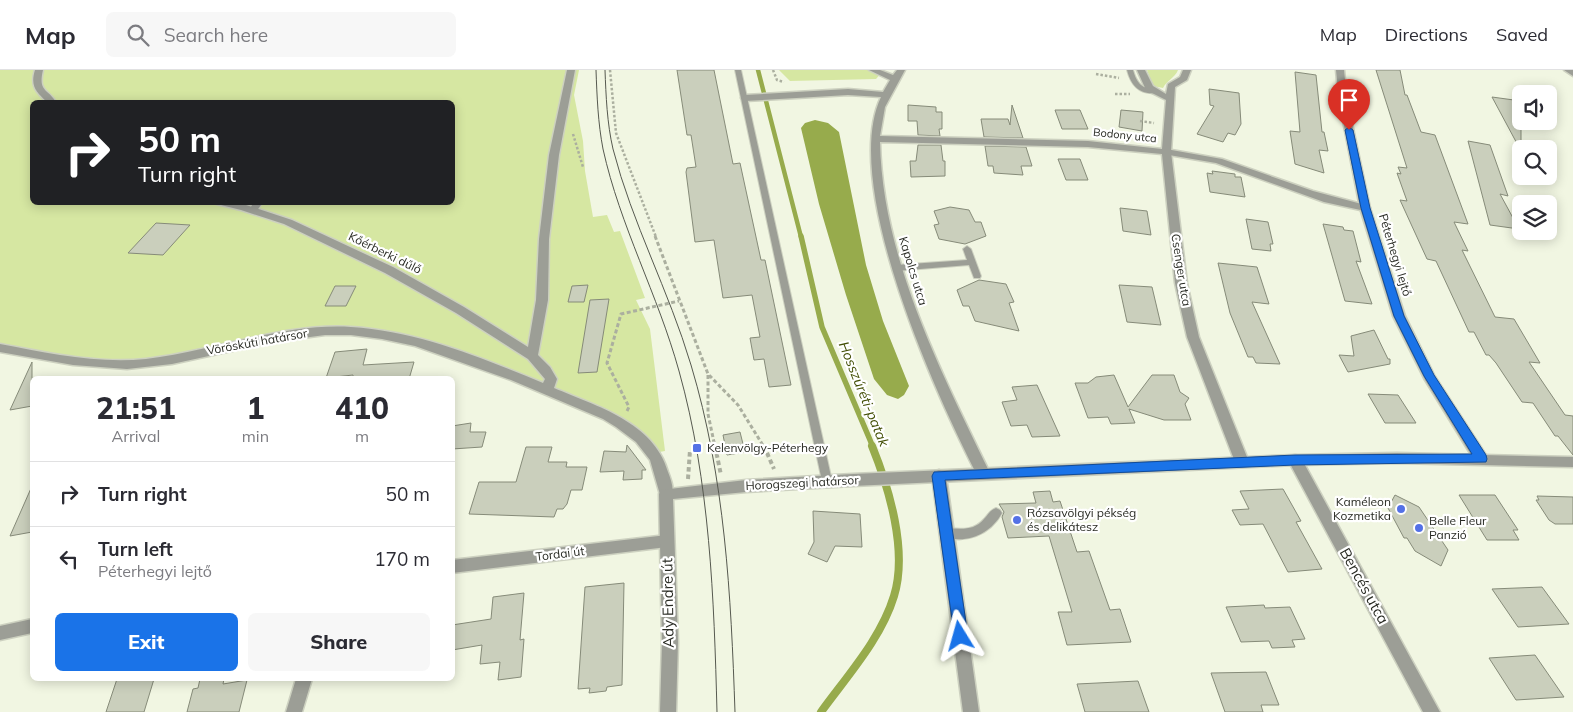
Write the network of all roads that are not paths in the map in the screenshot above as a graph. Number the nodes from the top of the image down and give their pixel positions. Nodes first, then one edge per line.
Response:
1 (39, 70) edge
2 (571, 70) edge
3 (738, 70) edge
4 (873, 70) edge
5 (1130, 70) edge
6 (1142, 70) edge
7 (1187, 70) edge
8 (1340, 70) edge
9 (1568, 70) edge
10 (1573, 73) edge
11 (898, 74) edge
12 (1154, 92) junction
13 (885, 95) junction
14 (744, 98) junction
15 (1170, 99) junction
16 (49, 100) edge
17 (874, 139) junction
18 (1166, 152) junction
19 (256, 206) edge
20 (1365, 208) junction
21 (967, 249) dead end
22 (972, 262) junction
23 (896, 268) junction
24 (977, 276) dead end
25 (0, 348) edge
26 (532, 356) junction
27 (546, 391) junction
28 (1481, 459) junction
29 (1295, 460) junction
30 (1242, 462) junction
31 (1573, 462) edge
32 (983, 473) junction
33 (939, 476) junction
34 (827, 481) junction
35 (666, 494) junction
36 (996, 512) dead end
37 (946, 533) junction
38 (667, 541) junction
39 (455, 568) edge
40 (30, 626) edge
41 (0, 633) edge
42 (303, 681) edge
43 (294, 712) edge
44 (668, 712) edge
45 (971, 712) edge
46 (1432, 712) edge

1 - 16 street
2 - 26 street
3 - 14 lane
4 - 11 street
5 - 12 lane
6 - 12 street
7 - 15 street, Csenger utca
8 - 20 street, Péterhegyi lejtő
9 - 10 street
11 - 13 street, Kapolcs utca
12 - 15 street
13 - 14 street
13 - 17 street, Kapolcs utca
14 - 34 lane
15 - 18 street, Csenger utca
17 - 18 street, Bodony utca
17 - 23 street, Kapolcs utca
18 - 20 street, Bodony utca
18 - 30 street, Csenger utca
19 - 26 street, Kőérberki dűlő
20 - 28 street, Péterhegyi lejtő
21 - 22 lane
22 - 23 lane
22 - 24 lane
23 - 32 street, Kapolcs utca
25 - 27 street, Vöröskúti határsor
26 - 27 street, Kőérberki dűlő
27 - 35 street, Vöröskúti határsor
28 - 29 street, Horogszegi határsor
28 - 31 street, Horogszegi határsor
29 - 30 street, Horogszegi határsor
29 - 46 street, Bencés utca
30 - 32 street, Horogszegi határsor
32 - 33 street, Horogszegi határsor
33 - 34 street, Horogszegi határsor
33 - 37 street
34 - 35 street, Horogszegi határsor
35 - 38 street, Ady Endre út
36 - 37 lane
37 - 45 street
38 - 39 street, Tordai út
38 - 44 street, Ady Endre út
40 - 41 street
42 - 43 street

